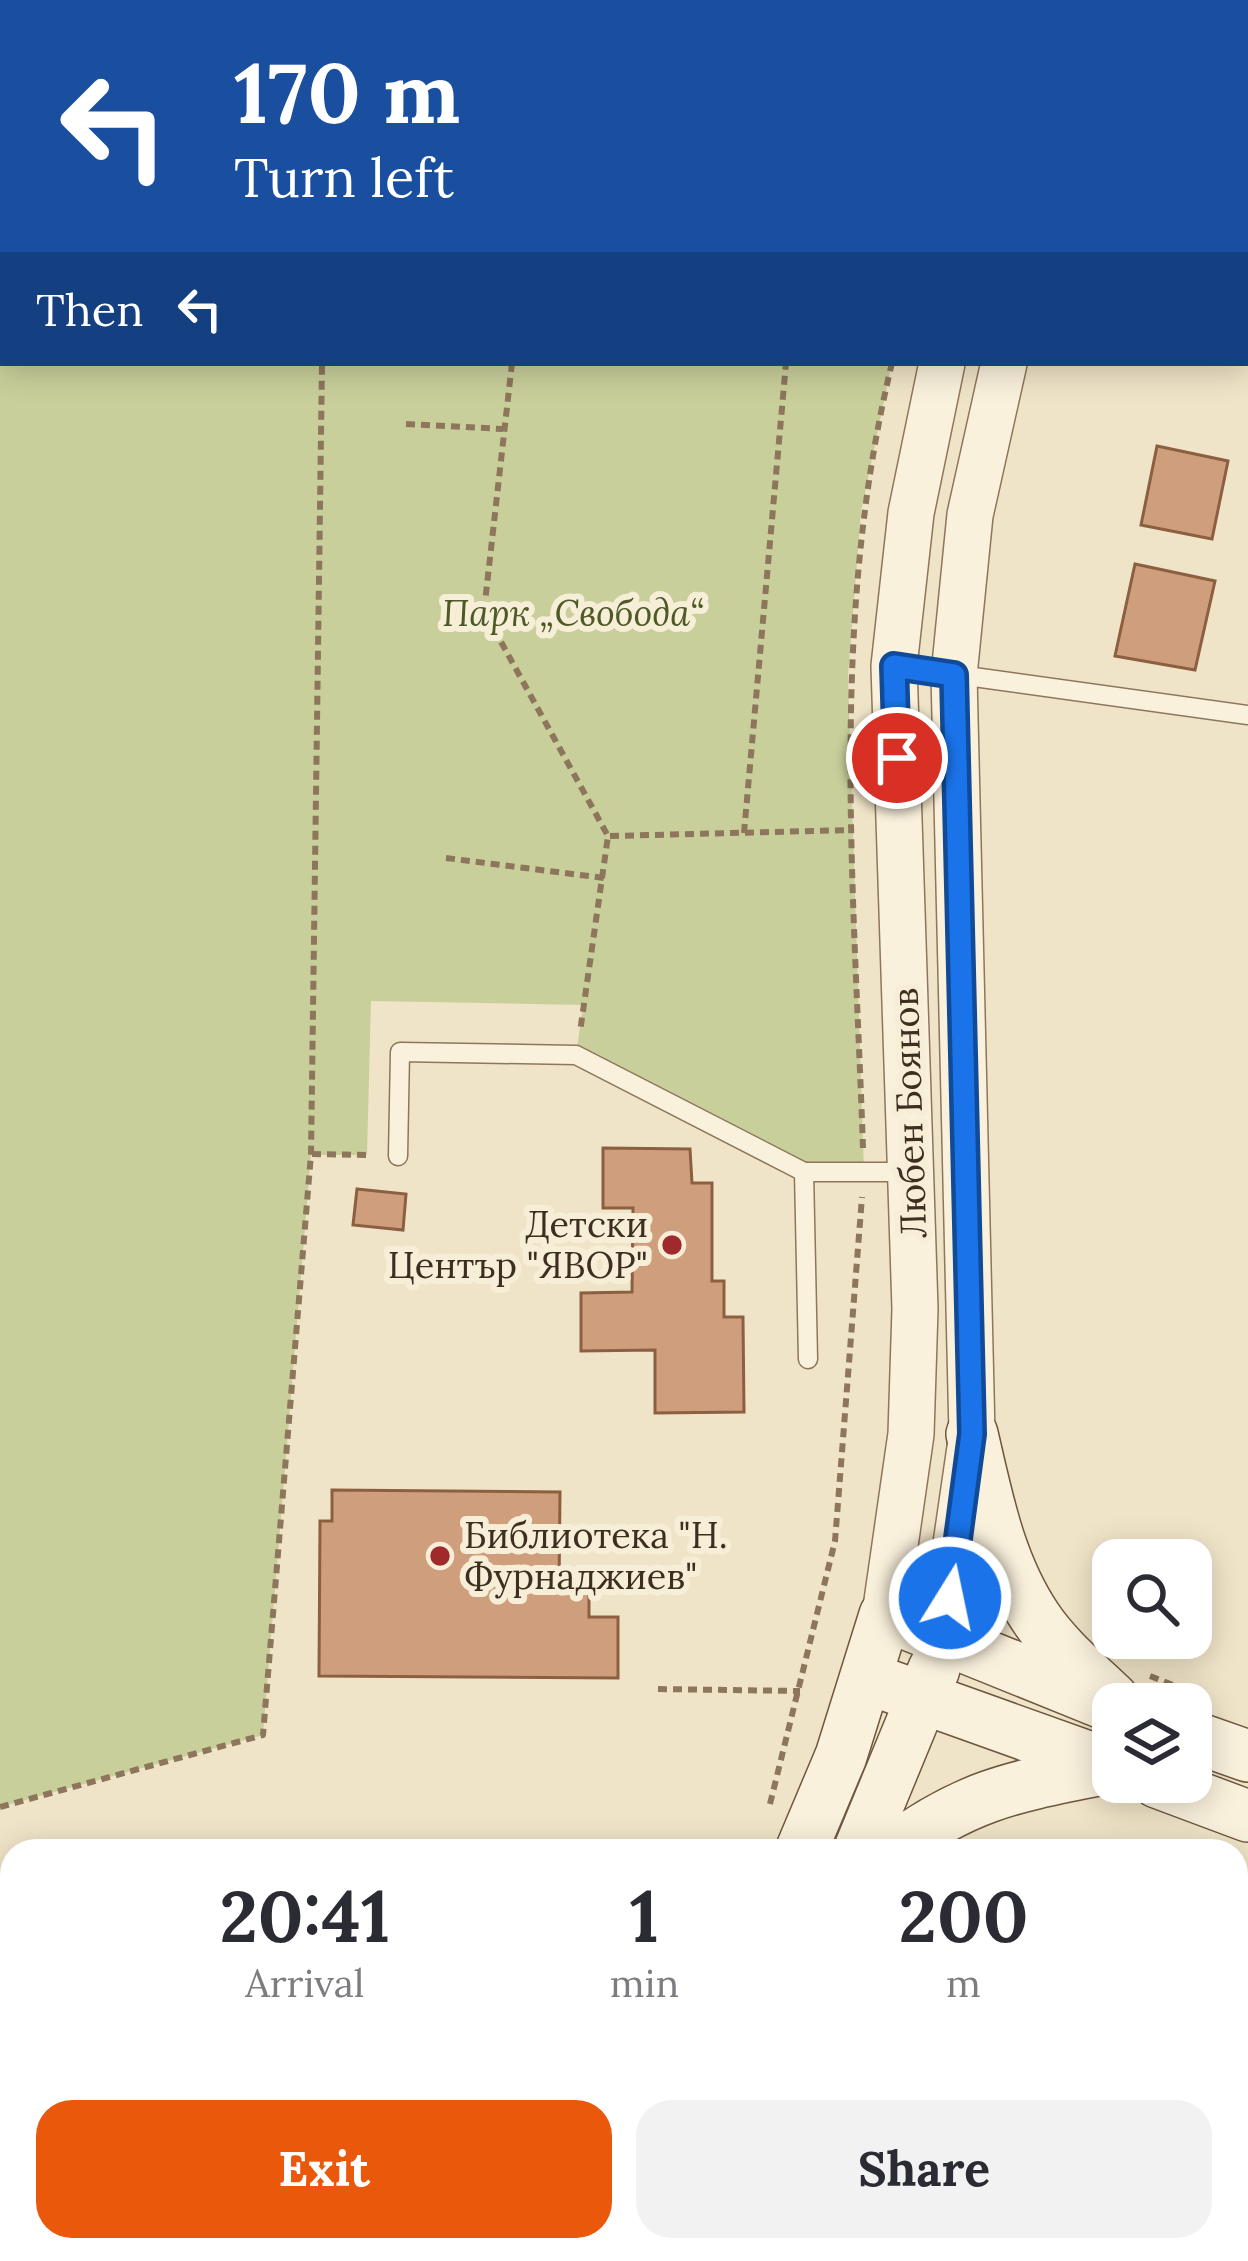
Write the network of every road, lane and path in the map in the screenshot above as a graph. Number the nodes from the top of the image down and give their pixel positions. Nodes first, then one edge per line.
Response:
1 (322, 366) edge
2 (512, 366) edge
3 (786, 366) edge
4 (891, 366) edge
5 (941, 366) edge
6 (1003, 366) edge
7 (406, 424) dead end
8 (503, 429) junction
9 (894, 666) junction
10 (954, 675) junction
11 (1248, 715) edge
12 (852, 830) junction
13 (744, 832) junction
14 (608, 836) junction
15 (446, 858) dead end
16 (604, 878) junction
17 (576, 1054) junction
18 (311, 1154) junction
19 (398, 1156) joint
20 (804, 1172) junction
21 (864, 1172) junction
22 (911, 1172) junction
23 (808, 1359) dead end
24 (972, 1434) junction
25 (885, 1615) junction
26 (943, 1640) junction
27 (867, 1678) junction
28 (1094, 1683) edge
29 (658, 1689) dead end
30 (800, 1691) junction
31 (1092, 1697) edge
32 (926, 1700) junction
33 (1212, 1743) edge
34 (1248, 1756) edge
35 (1092, 1759) edge
36 (1092, 1771) edge
37 (1212, 1803) edge
38 (0, 1807) edge
39 (1248, 1816) edge
40 (783, 1838) edge
41 (865, 1839) edge
42 (908, 1839) edge

1 - 18 path
2 - 8 path
3 - 13 path
4 - 12 path
5 - 9 street, Любен Боянов
6 - 10 street, Любен Боянов
7 - 8 path
8 - 14 path
9 - 10 lane
9 - 22 street, Любен Боянов
10 - 11 lane
10 - 24 street, Любен Боянов
12 - 13 path
12 - 21 path
13 - 14 path
14 - 16 path
15 - 16 path
16 - 17 path
17 - 19 lane
17 - 20 lane
18 - 19 path
18 - 38 path
20 - 21 lane
20 - 23 lane
21 - 22 lane
21 - 30 path
22 - 25 street, Любен Боянов
24 - 26 street, Любен Боянов
24 - 28 main road
25 - 26 main road
25 - 27 main road, Любен Боянов
26 - 31 main road
26 - 32 main road, Любен Боянов
27 - 32 main road
27 - 40 main road, Любен Боянов
29 - 30 path
30 - 40 path
32 - 35 main road
32 - 41 main road, Любен Боянов
33 - 34 main road
36 - 42 main road
37 - 39 main road

